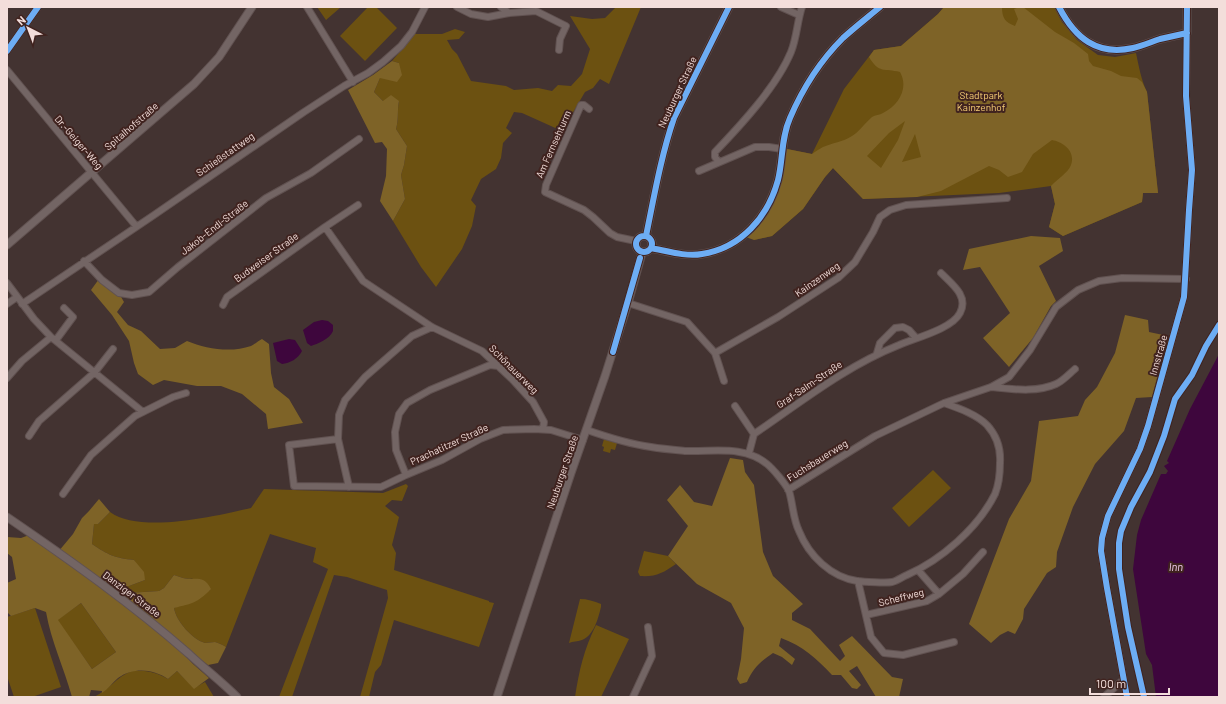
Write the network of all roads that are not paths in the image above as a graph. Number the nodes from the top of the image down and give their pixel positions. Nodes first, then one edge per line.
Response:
1 (38, 7) edge
2 (252, 7) edge
3 (307, 7) edge
4 (425, 7) edge
5 (457, 7) edge
6 (501, 7) edge
7 (729, 7) edge
8 (781, 7) edge
9 (802, 7) edge
10 (880, 7) edge
11 (1059, 7) edge
12 (1187, 7) edge
13 (509, 14) junction
14 (799, 15) junction
15 (1187, 33) junction
16 (560, 50) dead end
17 (7, 51) edge
18 (7, 70) edge
19 (353, 82) junction
20 (589, 109) dead end
21 (359, 139) dead end
22 (782, 148) junction
23 (719, 162) junction
24 (698, 171) dead end
25 (92, 172) junction
26 (1007, 198) dead end
27 (358, 205) dead end
28 (136, 226) junction
29 (325, 227) junction
30 (646, 236) junction
31 (636, 241) junction
32 (7, 245) edge
33 (651, 248) junction
34 (642, 253) junction
35 (84, 261) junction
36 (941, 273) dead end
37 (1186, 279) junction
38 (7, 283) edge
39 (17, 297) junction
40 (628, 303) junction
41 (7, 304) edge
42 (22, 304) junction
43 (222, 305) dead end
44 (64, 308) dead end
45 (432, 327) junction
46 (54, 338) junction
47 (916, 338) junction
48 (113, 349) dead end
49 (715, 352) junction
50 (877, 354) junction
51 (498, 366) junction
52 (1075, 369) dead end
53 (95, 372) junction
54 (7, 378) edge
55 (724, 381) dead end
56 (991, 387) junction
57 (186, 393) dead end
58 (944, 403) junction
59 (735, 406) dead end
60 (143, 412) junction
61 (543, 429) junction
62 (586, 430) junction
63 (754, 434) junction
64 (29, 436) dead end
65 (338, 439) junction
66 (583, 440) junction
67 (749, 453) junction
68 (406, 475) junction
69 (349, 487) junction
70 (788, 490) junction
71 (63, 494) dead end
72 (7, 517) edge
73 (983, 552) dead end
74 (918, 570) junction
75 (858, 581) junction
76 (939, 594) junction
77 (866, 615) junction
78 (648, 627) dead end
79 (954, 642) dead end
80 (1123, 680) junction
81 (237, 697) edge
82 (497, 697) edge
83 (633, 697) edge
84 (1104, 697) edge
85 (1127, 697) edge

1 - 17 street
2 - 25 street, Spitalhofstraße
3 - 19 street
4 - 19 street, Schießstattweg
5 - 13 street
6 - 13 street
7 - 30 street, Neuburger Straße
8 - 14 street
9 - 14 street
10 - 22 street
11 - 15 street
12 - 15 street, Innstraße
13 - 16 street
14 - 23 street
15 - 37 street, Innstraße
18 - 25 street, Dr.-Geiger-Weg
19 - 28 street, Schießstattweg
20 - 31 street, Am Fernsehturm
21 - 35 street, Jakob-Endl-Straße
22 - 23 street
22 - 33 street
23 - 24 street
25 - 28 street, Dr.-Geiger-Weg
25 - 32 street, Spitalhofstraße
26 - 49 street, Kainzenweg
27 - 29 street, Budweiser Straße
28 - 35 street, Schießstattweg
29 - 43 street, Budweiser Straße
29 - 45 street, Schönauerweg
30 - 31 street
30 - 33 street
31 - 34 street
33 - 34 street
34 - 40 street, Neuburger Straße
35 - 42 street, Schießstattweg
36 - 47 street, Graf-Salm-Straße
37 - 56 street, Fuchsbauerweg
37 - 80 street, Innstraße
38 - 39 street
39 - 41 street
39 - 42 street
40 - 49 street
40 - 62 street, Neuburger Straße
42 - 46 street
44 - 46 street
45 - 51 street, Schönauerweg
45 - 65 street
46 - 53 street
46 - 54 street
47 - 50 street, Graf-Salm-Straße
47 - 50 street
48 - 53 street
49 - 55 street
50 - 63 street, Graf-Salm-Straße
51 - 61 street, Schönauerweg
51 - 68 street
52 - 56 street, Fuchsbauerweg
53 - 60 street
53 - 64 street
56 - 58 street, Fuchsbauerweg
57 - 60 street
58 - 70 street, Fuchsbauerweg
58 - 74 street
59 - 63 street
60 - 71 street
61 - 66 street, Prachatitzer Straße
61 - 68 street, Prachatitzer Straße
62 - 66 street, Neuburger Straße
62 - 67 street, Fuchsbauerweg
63 - 67 street
65 - 69 street
65 - 69 street, Prachatitzer Straße
66 - 82 street, Neuburger Straße
67 - 70 street, Fuchsbauerweg
68 - 69 street, Prachatitzer Straße
70 - 75 street
72 - 81 street, Danziger Straße
73 - 76 street, Scheffweg
74 - 75 street
74 - 76 street, Scheffweg
75 - 77 street
76 - 77 street, Scheffweg
77 - 79 street
78 - 83 street
80 - 84 street
80 - 85 street, Innstraße

